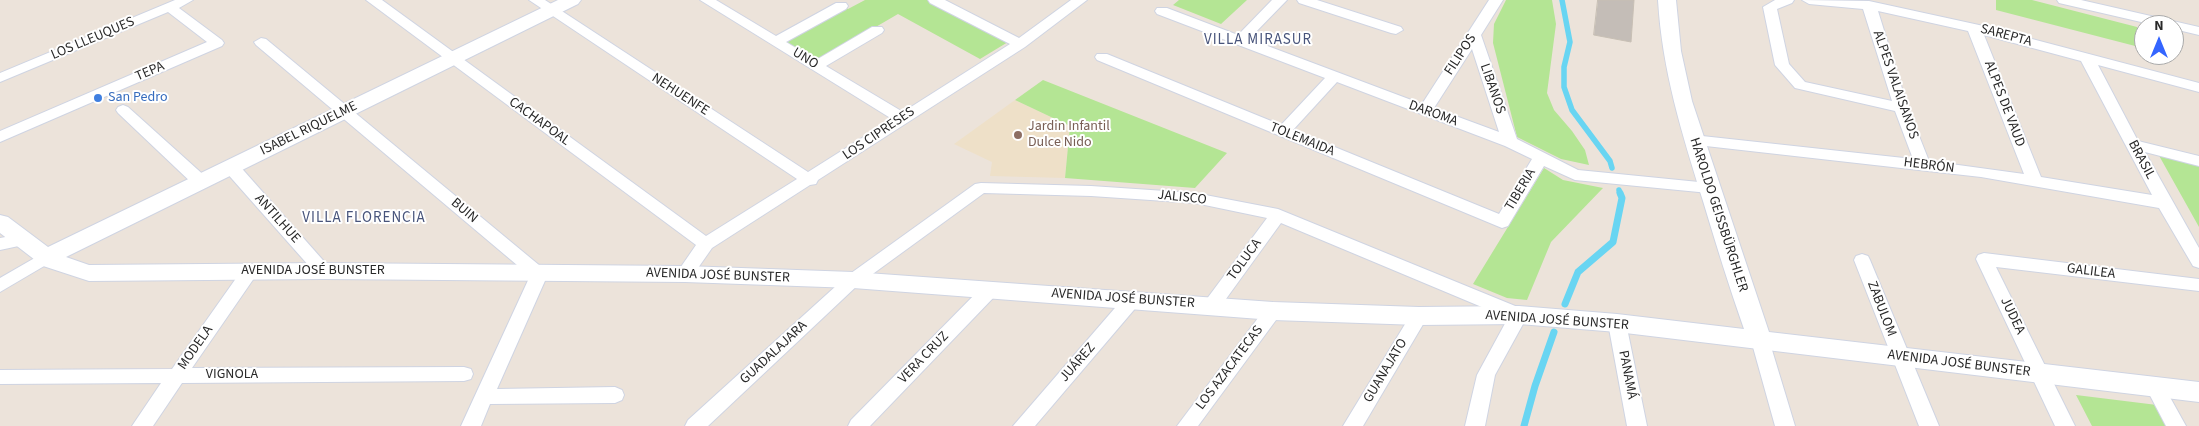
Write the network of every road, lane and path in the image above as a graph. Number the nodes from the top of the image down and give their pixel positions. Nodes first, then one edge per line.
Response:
1 (186, 0) edge
2 (373, 0) edge
3 (572, 0) edge
4 (935, 0) edge
5 (1080, 0) edge
6 (1280, 0) edge
7 (1304, 0) edge
8 (1496, 0) edge
9 (1667, 0) edge
10 (1787, 0) edge
11 (1809, 0) edge
12 (2067, 0) edge
13 (711, 1) edge
14 (544, 5) edge
15 (1869, 5) junction
16 (841, 6) dead end
17 (169, 7) junction
18 (1162, 12) dead end
19 (2134, 16) edge
20 (1974, 28) junction
21 (2184, 28) edge
22 (877, 30) dead end
23 (1396, 30) dead end
24 (2199, 31) edge
25 (1474, 35) junction
26 (1239, 41) junction
27 (261, 42) dead end
28 (776, 42) junction
29 (1020, 44) junction
30 (1102, 57) dead end
31 (2086, 57) junction
32 (453, 58) junction
33 (816, 66) junction
34 (1334, 77) junction
35 (0, 78) edge
36 (2199, 88) edge
37 (1900, 108) junction
38 (124, 110) dead end
39 (1424, 110) junction
40 (344, 112) junction
41 (902, 118) junction
42 (1283, 132) junction
43 (0, 137) edge
44 (1693, 140) junction
45 (1510, 142) junction
46 (2132, 144) junction
47 (1541, 157) junction
48 (2199, 161) edge
49 (1923, 165) junction
50 (231, 167) junction
51 (810, 180) junction
52 (2034, 180) junction
53 (201, 182) junction
54 (1709, 188) junction
55 (2164, 203) junction
56 (1278, 215) junction
57 (0, 222) edge
58 (1502, 222) joint
59 (22, 240) junction
60 (0, 244) edge
61 (706, 244) junction
62 (45, 258) junction
63 (1984, 259) joint
64 (1862, 260) dead end
65 (2199, 262) edge
66 (250, 271) junction
67 (323, 271) junction
68 (539, 274) junction
69 (685, 274) junction
70 (853, 280) junction
71 (2199, 285) edge
72 (0, 286) edge
73 (990, 290) junction
74 (1133, 299) junction
75 (1212, 305) junction
76 (1273, 311) junction
77 (1519, 315) junction
78 (1419, 316) junction
79 (1617, 323) junction
80 (1760, 340) junction
81 (1900, 357) junction
82 (2038, 373) junction
83 (464, 374) dead end
84 (178, 375) junction
85 (0, 377) edge
86 (2154, 386) junction
87 (2199, 392) edge
88 (615, 395) dead end
89 (484, 397) junction
90 (142, 426) edge
91 (471, 426) edge
92 (695, 426) edge
93 (858, 426) edge
94 (1023, 426) edge
95 (1187, 426) edge
96 (1353, 426) edge
97 (1475, 426) edge
98 (1637, 426) edge
99 (1785, 426) edge
100 (1929, 426) edge
101 (2065, 426) edge
102 (2176, 426) edge

1 - 17 street, LOS LLEUQUES
2 - 32 street, CACHAPOAL
3 - 14 street, ISABEL RIQUELME
4 - 29 street
5 - 29 street, LOS CIPRESES
6 - 26 street
7 - 23 street
8 - 25 street, FILIPOS
9 - 44 street, HAROLDO GEISSBÜRGHLER
10 - 37 street
11 - 15 street, SAREPTA
12 - 19 street
13 - 28 street, UNO
14 - 32 street, ISABEL RIQUELME
14 - 51 street, NEHUENFE
15 - 20 street, SAREPTA
15 - 37 street, ALPES VALAISANOS
16 - 28 street
17 - 35 street, LOS LLEUQUES
17 - 43 street, TEPA
18 - 26 street, DAROMA
20 - 31 street, SAREPTA
20 - 52 street, ALPES DE VAUD
21 - 24 street
22 - 33 street
25 - 39 street, FILIPOS
25 - 45 street, LIBANOS
26 - 34 street, DAROMA
27 - 40 street, BUIN
28 - 33 street, UNO
29 - 41 street, LOS CIPRESES
30 - 42 street, TOLEMAIDA
31 - 36 street, SAREPTA
31 - 46 street, BRASIL
32 - 40 street, ISABEL RIQUELME
32 - 61 street, CACHAPOAL
33 - 41 street, UNO
34 - 39 street, DAROMA
34 - 42 street
37 - 49 street, ALPES VALAISANOS
38 - 53 street
39 - 45 street, DAROMA
40 - 50 street, ISABEL RIQUELME
40 - 68 street, BUIN
41 - 51 street, LOS CIPRESES
42 - 58 street, TOLEMAIDA
44 - 49 street, HEBRÓN
44 - 54 street, HAROLDO GEISSBÜRGHLER
45 - 47 street, DAROMA
46 - 48 street
46 - 55 street, BRASIL
47 - 54 street, DAROMA
47 - 58 street, TIBERIA
49 - 52 street, HEBRÓN
50 - 53 street, ISABEL RIQUELME
50 - 67 street, ANTILHUE
51 - 61 street, LOS CIPRESES
52 - 55 street, HEBRÓN
53 - 62 street, ISABEL RIQUELME
54 - 80 street, HAROLDO GEISSBÜRGHLER
55 - 65 street, BRASIL
56 - 70 street, JALISCO
56 - 75 street, TOLUCA
56 - 77 street, JALISCO
57 - 59 street, AVENIDA JOSÉ BUNSTER
59 - 60 street
59 - 62 street, AVENIDA JOSÉ BUNSTER
61 - 69 street, LOS CIPRESES
62 - 66 street, AVENIDA JOSÉ BUNSTER
62 - 72 street
63 - 71 street, GALILEA
63 - 82 street, JUDEA
64 - 81 street, ZABULOM
66 - 67 street, AVENIDA JOSÉ BUNSTER
66 - 84 street, MODELA
67 - 68 street, AVENIDA JOSÉ BUNSTER
68 - 69 street, AVENIDA JOSÉ BUNSTER
68 - 89 street
69 - 70 street, AVENIDA JOSÉ BUNSTER
70 - 73 street, AVENIDA JOSÉ BUNSTER
70 - 92 street, GUADALAJARA
73 - 74 street, AVENIDA JOSÉ BUNSTER
73 - 93 street, VERA CRUZ
74 - 75 street, AVENIDA JOSÉ BUNSTER
74 - 94 street, JUÁREZ
75 - 76 street, AVENIDA JOSÉ BUNSTER
76 - 78 street, AVENIDA JOSÉ BUNSTER
76 - 95 street, LOS AZACATECAS
77 - 78 street, AVENIDA JOSÉ BUNSTER
77 - 79 street, AVENIDA JOSÉ BUNSTER
77 - 97 street
78 - 96 street, GUANAJATO
79 - 80 street, AVENIDA JOSÉ BUNSTER
79 - 98 street, PANAMÁ
80 - 81 street, AVENIDA JOSÉ BUNSTER
80 - 99 street, HAROLDO GEISSBÜRGHLER
81 - 82 street, AVENIDA JOSÉ BUNSTER
81 - 100 street, ZABULOM
82 - 86 street, AVENIDA JOSÉ BUNSTER
82 - 101 street, JUDEA
83 - 84 street, VIGNOLA
84 - 85 street, VIGNOLA
84 - 90 street, MODELA
86 - 87 street, AVENIDA JOSÉ BUNSTER
86 - 102 street
88 - 89 street
89 - 91 street

